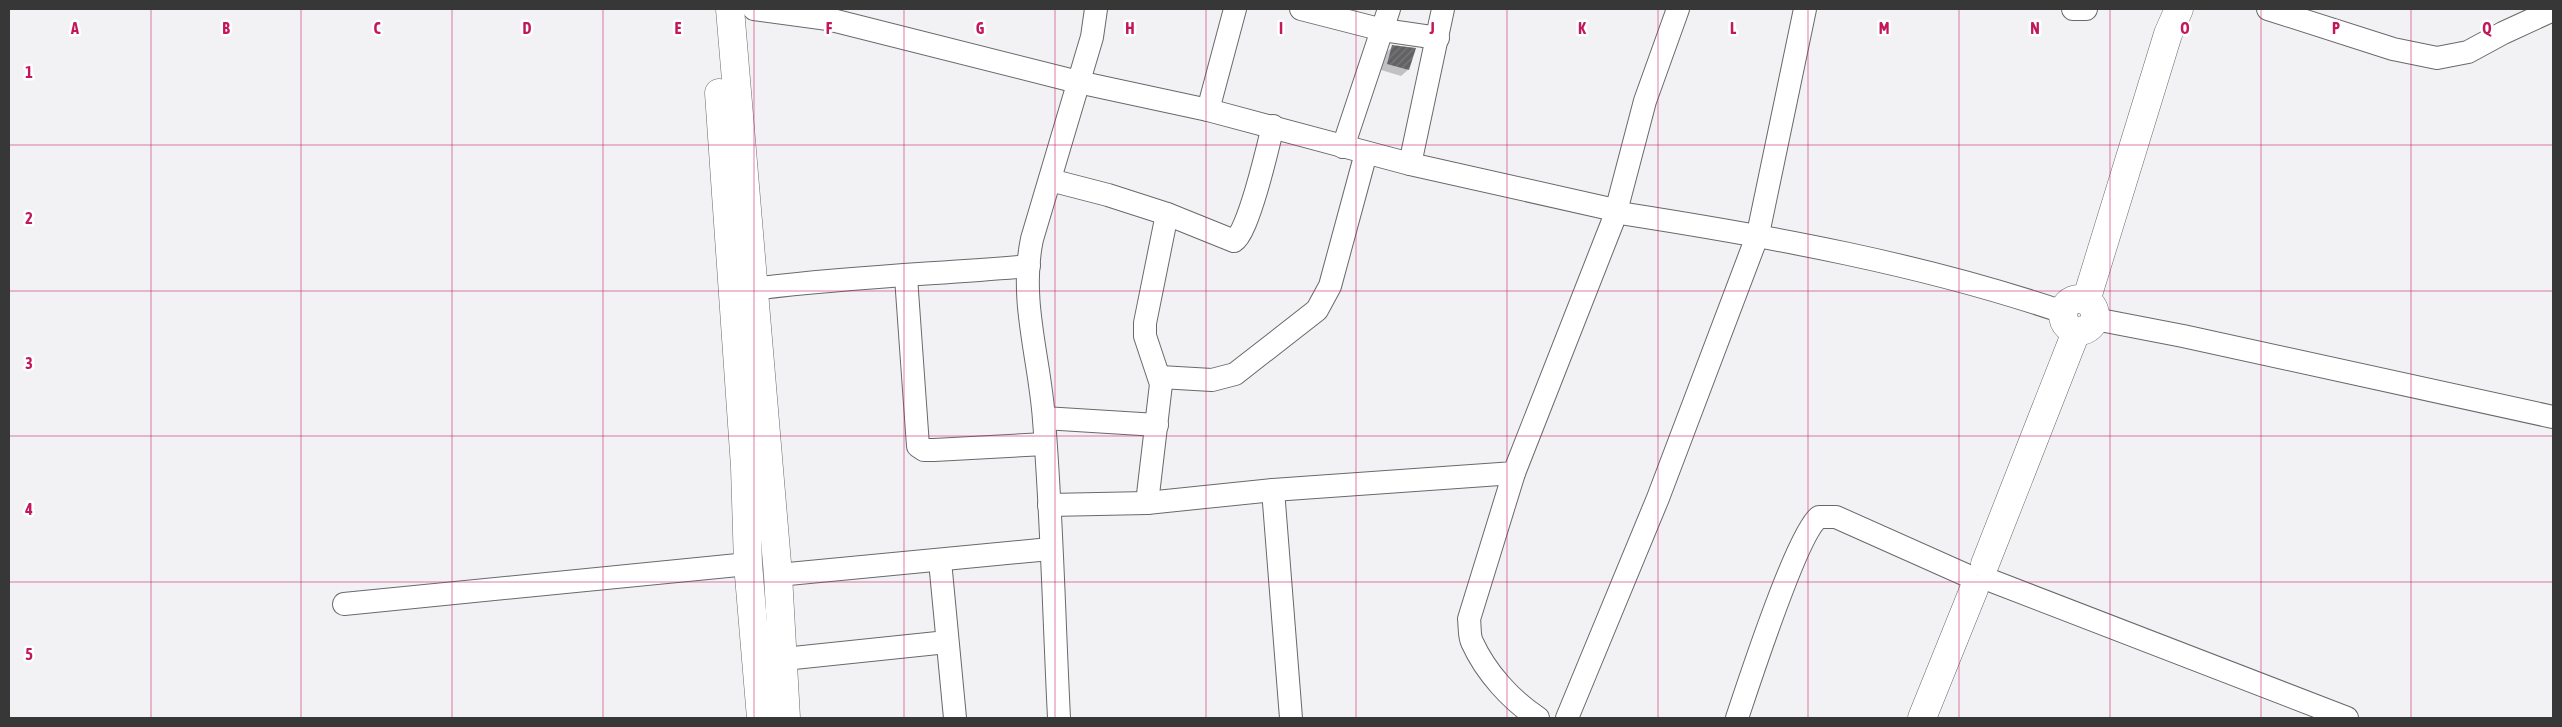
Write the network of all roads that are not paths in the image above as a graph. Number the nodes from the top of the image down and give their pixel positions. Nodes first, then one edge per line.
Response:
1 (715, 9) edge
2 (730, 9) edge
3 (754, 9) edge
4 (1096, 9) edge
5 (1235, 9) edge
6 (1301, 9) edge
7 (1443, 9) edge
8 (1678, 9) edge
9 (1805, 9) edge
10 (2073, 9) edge
11 (2086, 9) edge
12 (2179, 9) edge
13 (2268, 9) edge
14 (2553, 10) edge
15 (829, 14) edge
16 (1386, 19) edge
17 (1438, 38) junction
18 (1078, 82) junction
19 (1208, 110) junction
20 (1273, 126) junction
21 (1343, 148) junction
22 (1366, 153) junction
23 (1410, 164) junction
24 (1050, 180) junction
25 (1616, 211) junction
26 (1167, 214) junction
27 (1758, 234) junction
28 (1028, 266) junction
29 (906, 277) junction
30 (753, 289) junction
31 (2080, 316) junction
32 (1160, 377) junction
33 (2553, 417) edge
34 (1044, 418) junction
35 (1157, 425) junction
36 (1045, 444) junction
37 (1514, 472) junction
38 (1274, 490) junction
39 (1147, 503) junction
40 (1049, 505) junction
41 (1050, 550) junction
42 (940, 561) junction
43 (748, 564) junction
44 (778, 575) junction
45 (1979, 577) junction
46 (344, 604) dead end
47 (947, 642) junction
48 (784, 659) junction
49 (761, 718) edge
50 (786, 718) edge
51 (955, 718) edge
52 (1059, 718) edge
53 (1290, 718) edge
54 (1538, 718) edge
55 (1567, 718) edge
56 (1737, 718) edge
57 (1922, 718) edge
58 (2347, 718) edge

1 - 43 main road
2 - 30 main road
3 - 15 street
4 - 18 street
5 - 19 street
6 - 16 street
7 - 17 street
8 - 25 street
9 - 27 street
10 - 11 street
12 - 31 main road
13 - 14 street
15 - 18 street
16 - 17 street
16 - 21 street
17 - 23 street
18 - 19 street
18 - 24 street
19 - 20 street
20 - 21 street
20 - 26 street
21 - 22 street
22 - 23 street
22 - 32 street
23 - 25 street
24 - 26 street
24 - 28 street
25 - 27 street
25 - 37 street
26 - 32 street
27 - 31 street
27 - 55 street
28 - 29 street
28 - 34 street
29 - 30 street
29 - 36 street
30 - 44 main road
31 - 33 street
31 - 45 main road
32 - 35 street
34 - 35 street
34 - 36 street
35 - 39 street
36 - 40 street
37 - 38 street
37 - 54 street
38 - 39 street
38 - 53 street
39 - 40 street
40 - 41 street
41 - 42 street
41 - 52 street
42 - 44 street
42 - 47 street
43 - 46 street
43 - 49 main road
44 - 48 main road
45 - 56 street
45 - 57 main road
45 - 58 street
47 - 48 street
47 - 51 street
48 - 50 main road

